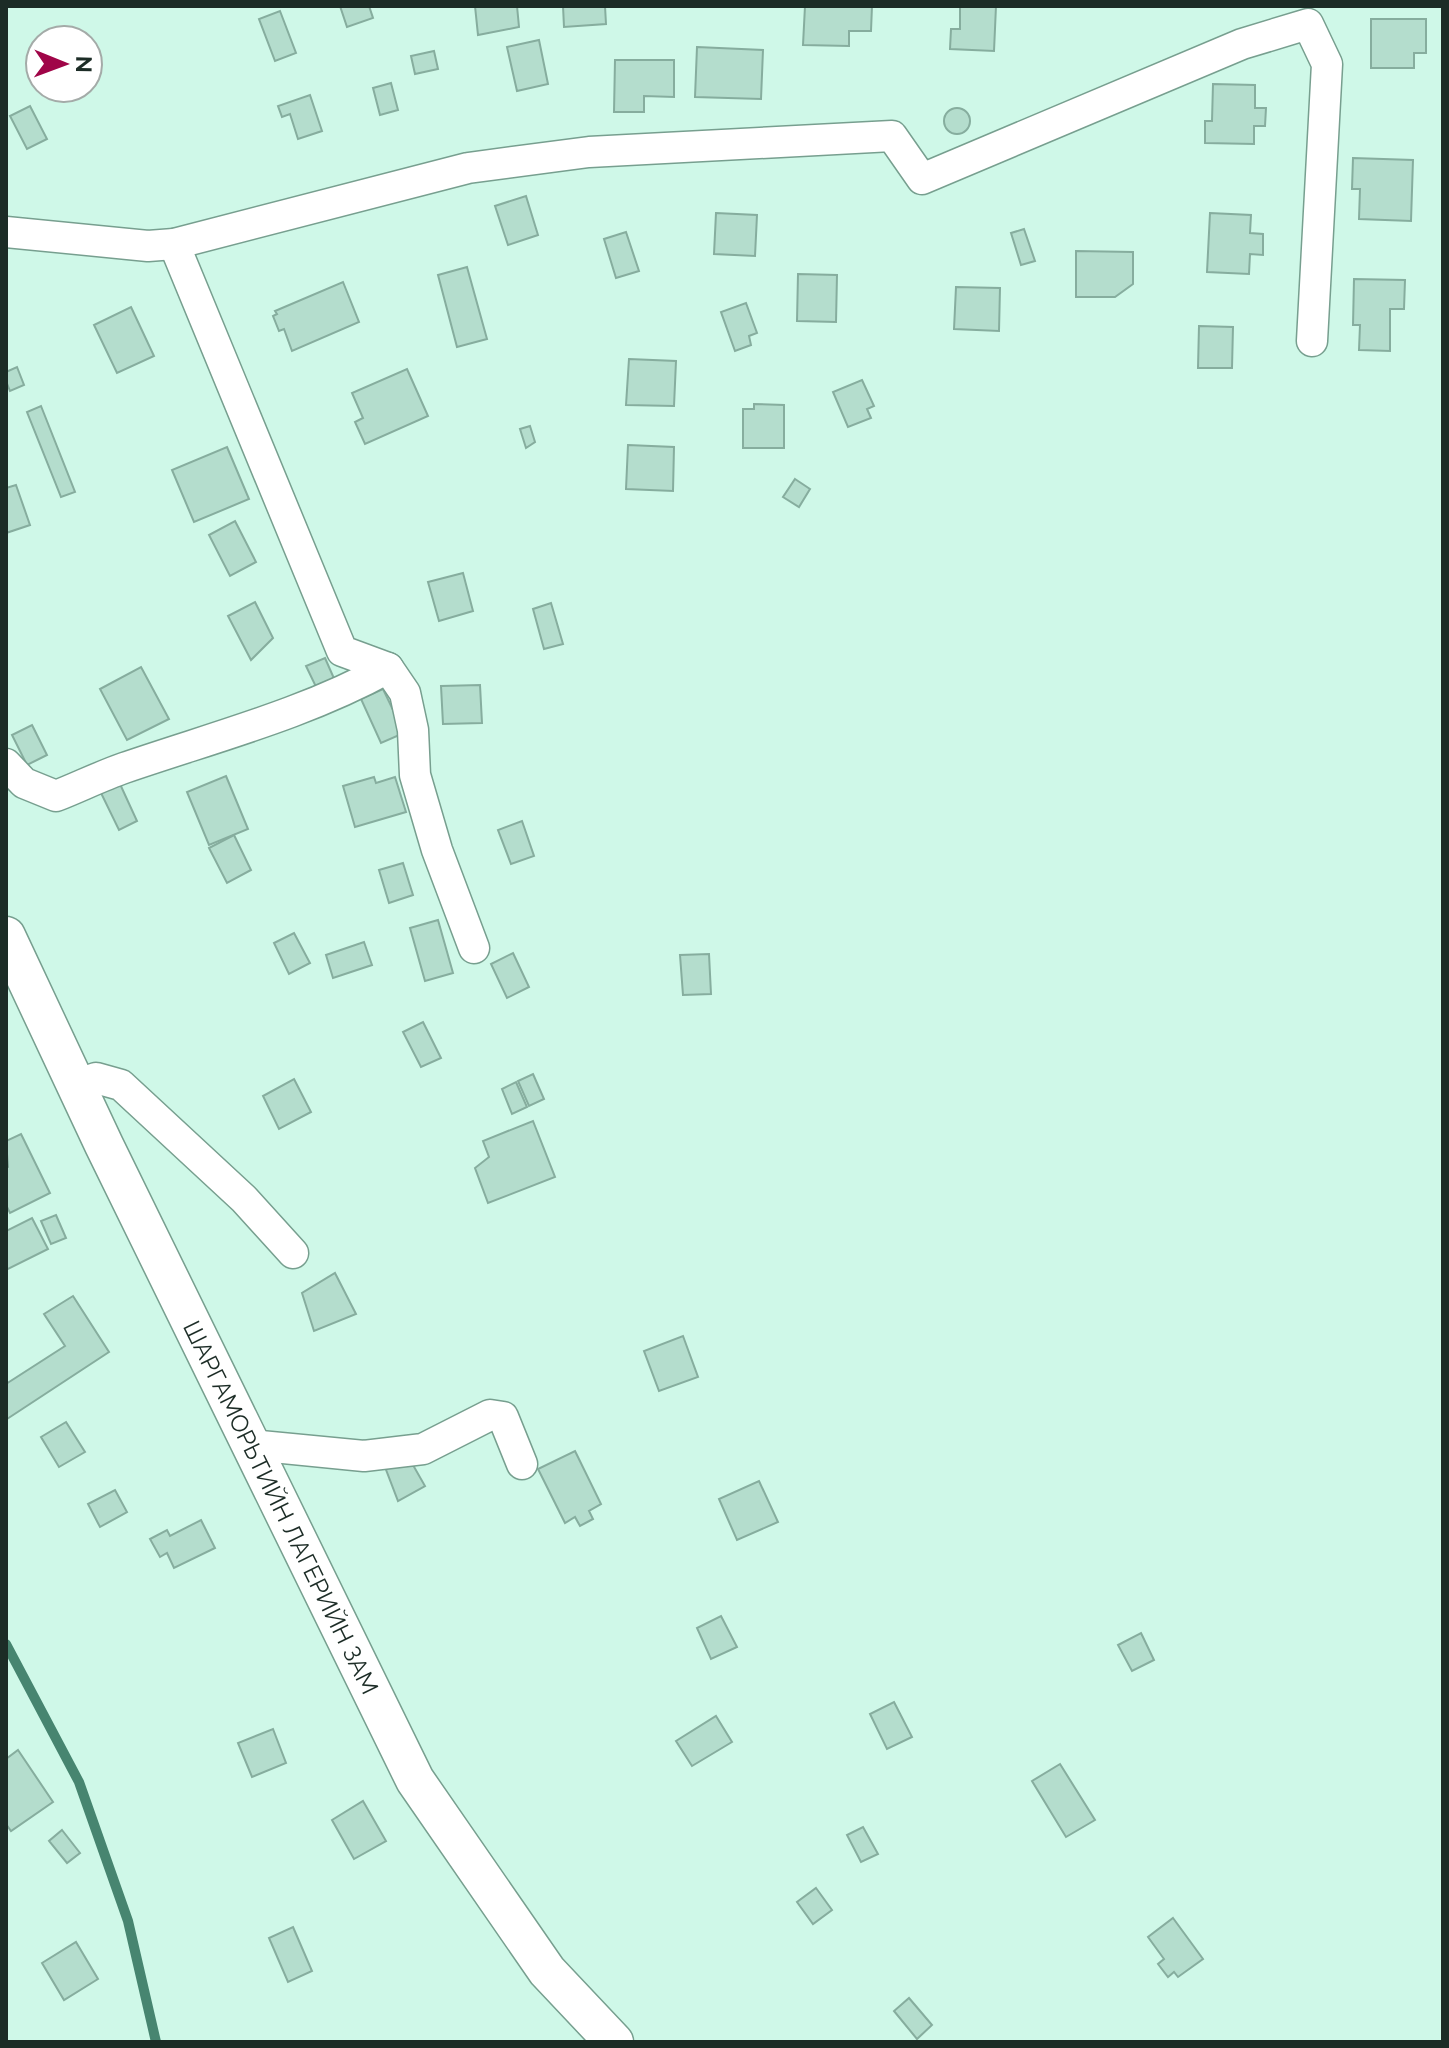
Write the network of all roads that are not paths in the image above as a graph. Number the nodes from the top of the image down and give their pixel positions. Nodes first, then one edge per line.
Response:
1 (6, 232) edge
2 (174, 244) junction
3 (1312, 341) dead end
4 (388, 668) junction
5 (6, 764) edge
6 (6, 936) edge
7 (474, 948) dead end
8 (76, 1085) junction
9 (293, 1253) dead end
10 (251, 1445) junction
11 (522, 1464) dead end
12 (614, 2042) edge

1 - 2 street
2 - 3 street
2 - 4 street
4 - 5 street
4 - 7 street
6 - 8 street, ШАРГАМОРЬТИЙН ЛАГЕРИЙН ЗАМ
8 - 9 street
8 - 10 street, ШАРГАМОРЬТИЙН ЛАГЕРИЙН ЗАМ
10 - 11 street
10 - 12 street, ШАРГАМОРЬТИЙН ЛАГЕРИЙН ЗАМ

